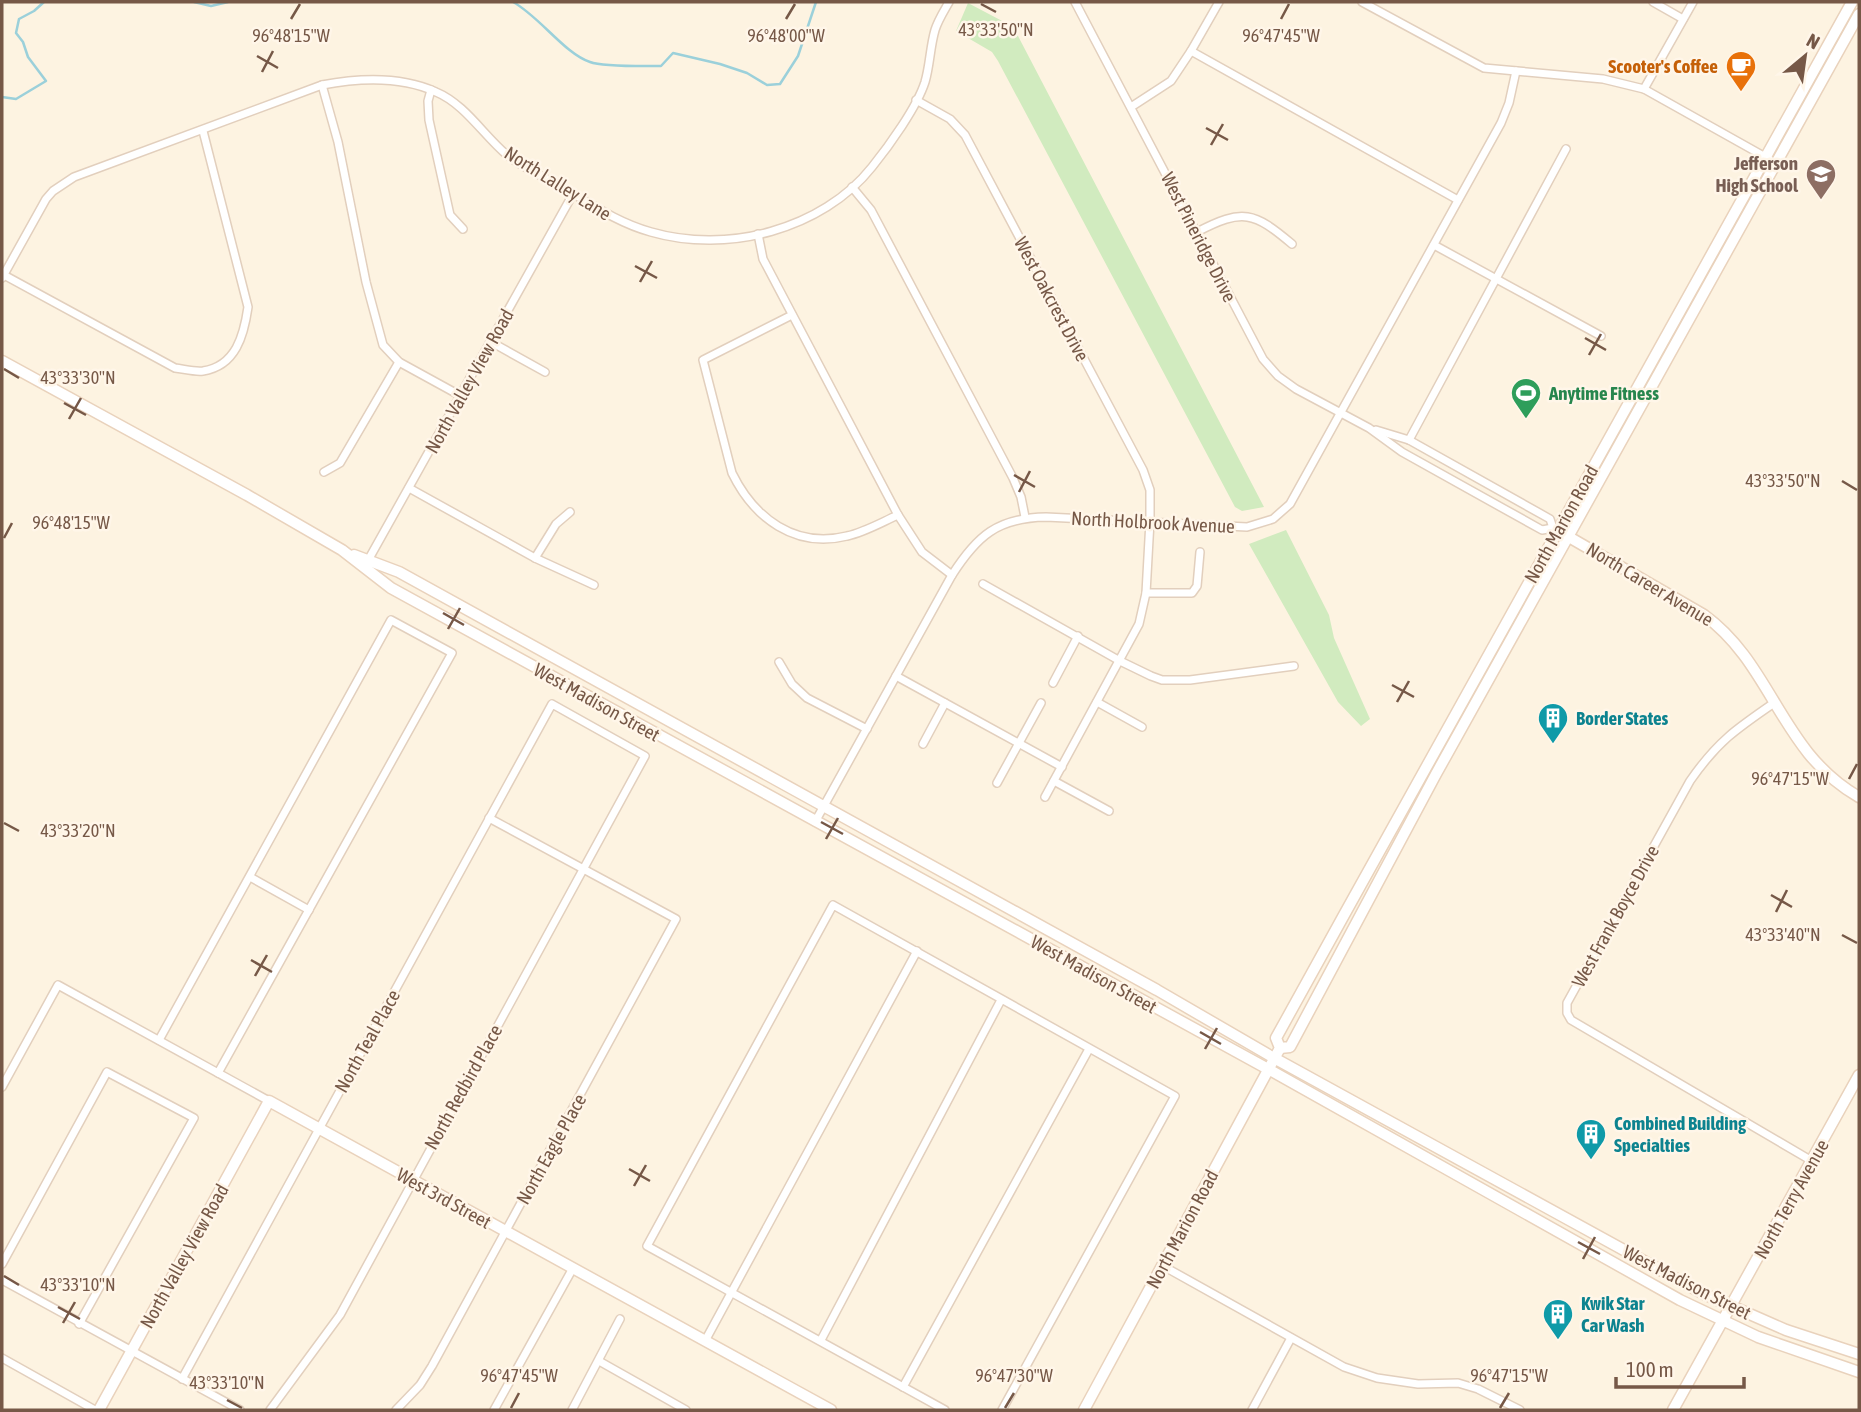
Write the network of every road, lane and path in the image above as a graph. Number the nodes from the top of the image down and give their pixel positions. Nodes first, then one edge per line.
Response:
1 (949, 2) edge
2 (1075, 2) edge
3 (1219, 2) edge
4 (1362, 2) edge
5 (1653, 2) edge
6 (1693, 2) edge
7 (1852, 2) edge
8 (1859, 14) edge
9 (1684, 19) junction
10 (1191, 51) junction
11 (1516, 71) junction
12 (322, 85) junction
13 (1644, 89) junction
14 (431, 90) junction
15 (916, 100) junction
16 (1132, 107) junction
17 (203, 131) junction
18 (1566, 149) dead end
19 (1764, 156) junction
20 (1776, 163) junction
21 (852, 187) junction
22 (573, 194) junction
23 (1458, 200) junction
24 (463, 229) dead end
25 (1197, 232) junction
26 (758, 234) junction
27 (1292, 244) dead end
28 (1434, 245) junction
29 (2, 275) edge
30 (1496, 279) junction
31 (792, 315) junction
32 (1601, 336) dead end
33 (491, 342) junction
34 (2, 361) edge
35 (399, 362) junction
36 (545, 372) dead end
37 (461, 396) junction
38 (1341, 413) junction
39 (1369, 428) junction
40 (1409, 440) junction
41 (324, 472) dead end
42 (409, 488) junction
43 (570, 512) dead end
44 (898, 515) junction
45 (1025, 517) junction
46 (1150, 521) junction
47 (1560, 532) junction
48 (1200, 552) dead end
49 (535, 558) junction
50 (367, 564) junction
51 (952, 575) junction
52 (983, 584) dead end
53 (594, 586) dead end
54 (1146, 593) junction
55 (1078, 636) junction
56 (1120, 660) junction
57 (779, 662) dead end
58 (1294, 666) dead end
59 (896, 676) junction
60 (1053, 683) dead end
61 (1097, 702) junction
62 (945, 703) junction
63 (1041, 703) dead end
64 (1774, 703) junction
65 (552, 704) joint
66 (1142, 727) dead end
67 (867, 729) junction
68 (1019, 743) junction
69 (923, 744) dead end
70 (1062, 766) junction
71 (1054, 781) junction
72 (997, 783) dead end
73 (1045, 797) dead end
74 (1859, 797) edge
75 (824, 806) junction
76 (1109, 811) dead end
77 (489, 817) junction
78 (815, 822) junction
79 (584, 868) junction
80 (250, 877) junction
81 (309, 909) junction
82 (917, 951) junction
83 (1001, 1000) junction
84 (159, 1041) junction
85 (1089, 1049) junction
86 (1277, 1053) junction
87 (1268, 1069) junction
88 (218, 1073) junction
89 (1857, 1083) edge
90 (2, 1087) edge
91 (269, 1101) junction
92 (319, 1129) junction
93 (1812, 1161) junction
94 (412, 1180) junction
95 (506, 1231) junction
96 (2, 1264) edge
97 (1163, 1266) junction
98 (573, 1268) junction
99 (2, 1280) edge
100 (732, 1293) junction
101 (1731, 1307) junction
102 (620, 1319) dead end
103 (1722, 1322) junction
104 (79, 1324) junction
105 (1291, 1338) junction
106 (821, 1340) junction
107 (705, 1341) junction
108 (131, 1352) junction
109 (1859, 1354) edge
110 (2, 1358) edge
111 (599, 1361) junction
112 (1859, 1372) edge
113 (182, 1379) junction
114 (903, 1387) junction
115 (97, 1410) edge
116 (240, 1410) edge
117 (270, 1410) edge
118 (396, 1410) edge
119 (494, 1410) edge
120 (572, 1410) edge
121 (686, 1410) edge
122 (831, 1410) edge
123 (945, 1410) edge
124 (1002, 1410) edge
125 (1084, 1410) edge
126 (1252, 1410) edge
127 (1520, 1410) edge
128 (1674, 1410) edge

1 - 15 street, North Lalley Lane
2 - 16 street, West Pineridge Drive
3 - 10 street
4 - 11 street
5 - 9 street
6 - 9 street
7 - 19 street, North Marion Road
8 - 20 street, North Marion Road
9 - 13 street
10 - 16 street
10 - 23 street
11 - 13 street
11 - 23 street, North Holbrook Avenue
12 - 14 street, North Lalley Lane
12 - 17 street, North Lalley Lane
12 - 35 street
13 - 19 street
14 - 22 street, North Lalley Lane
14 - 24 street
15 - 21 street, North Lalley Lane
15 - 46 street, West Oakcrest Drive
16 - 25 street, West Pineridge Drive
17 - 29 street, North Lalley Lane
17 - 29 street
18 - 30 street
19 - 20 street
19 - 47 street, North Marion Road
20 - 47 street, North Marion Road
21 - 26 street, North Lalley Lane
21 - 45 street
22 - 26 street, North Lalley Lane
22 - 33 street, North Valley View Road
23 - 28 street, North Holbrook Avenue
25 - 27 street
25 - 38 street, West Pineridge Drive
26 - 31 street
28 - 30 street
28 - 38 street, North Holbrook Avenue
30 - 32 street
30 - 40 street
31 - 44 street
31 - 44 street
33 - 36 street
33 - 37 street, North Valley View Road
34 - 50 street, West Madison Street
35 - 37 street
35 - 41 street
37 - 42 street, North Valley View Road
38 - 39 street, West Pineridge Drive
38 - 46 street, North Holbrook Avenue
39 - 40 street, West Pineridge Drive
39 - 47 street, West Pineridge Drive
40 - 47 street, West Pineridge Drive
42 - 49 street
42 - 50 street, North Valley View Road
43 - 49 street
44 - 51 street
45 - 46 street, North Holbrook Avenue
45 - 51 street, North Holbrook Avenue
46 - 54 street, West Oakcrest Drive
47 - 64 street, North Career Avenue
47 - 86 street, North Marion Road
47 - 86 street, North Marion Road
48 - 54 street
49 - 53 street
50 - 75 street, West Madison Street
50 - 78 street, West Madison Street
51 - 59 street, North Holbrook Avenue
52 - 55 street
54 - 56 street, West Oakcrest Drive
55 - 56 street
55 - 60 street
56 - 58 street
56 - 61 street, West Oakcrest Drive
57 - 67 street
59 - 62 street
59 - 67 street, North Holbrook Avenue
61 - 66 street
61 - 70 street, West Oakcrest Drive
62 - 68 street
62 - 69 street
63 - 68 street
64 - 74 street, North Career Avenue
64 - 93 street, West Frank Boyce Drive
65 - 77 street, North Teal Place
65 - 79 street, North Redbird Place
67 - 75 street, North Holbrook Avenue
68 - 70 street
68 - 72 street
70 - 71 street, West Oakcrest Drive
71 - 73 street, West Oakcrest Drive
71 - 76 street
75 - 78 street, North Holbrook Avenue
75 - 86 street, West Madison Street
77 - 79 street
77 - 92 street, North Teal Place
78 - 87 street, West Madison Street
79 - 94 street, North Redbird Place
79 - 95 street, North Eagle Place
80 - 81 street
80 - 81 street
80 - 84 street
81 - 88 street
82 - 83 street
82 - 100 street
82 - 100 street
83 - 85 street
83 - 106 street
84 - 88 street, West 3rd Street
84 - 90 street, West 3rd Street
85 - 114 street
85 - 124 street
86 - 87 street, North Marion Road
86 - 101 street, West Madison Street
87 - 97 street, North Marion Road
87 - 103 street, West Madison Street
88 - 91 street, West 3rd Street
89 - 93 street, North Terry Avenue
91 - 92 street, West 3rd Street
91 - 108 street, North Valley View Road
92 - 94 street, West 3rd Street
92 - 113 street, North Teal Place
93 - 101 street, North Terry Avenue
94 - 95 street, West 3rd Street
94 - 117 street, North Redbird Place
95 - 98 street, West 3rd Street
95 - 118 street, North Eagle Place
96 - 104 street
97 - 105 street
97 - 125 street, North Marion Road
98 - 107 street, West 3rd Street
98 - 119 street
99 - 104 street
100 - 106 street
100 - 107 street
101 - 103 street, North Terry Avenue
101 - 109 street, West Madison Street
102 - 111 street
103 - 112 street, West Madison Street
103 - 128 street, North Terry Avenue
104 - 108 street
105 - 126 street
105 - 127 street
106 - 114 street
107 - 122 street, West 3rd Street
108 - 113 street
108 - 115 street, North Valley View Road
110 - 115 street
111 - 120 street
111 - 121 street
113 - 116 street
114 - 123 street

